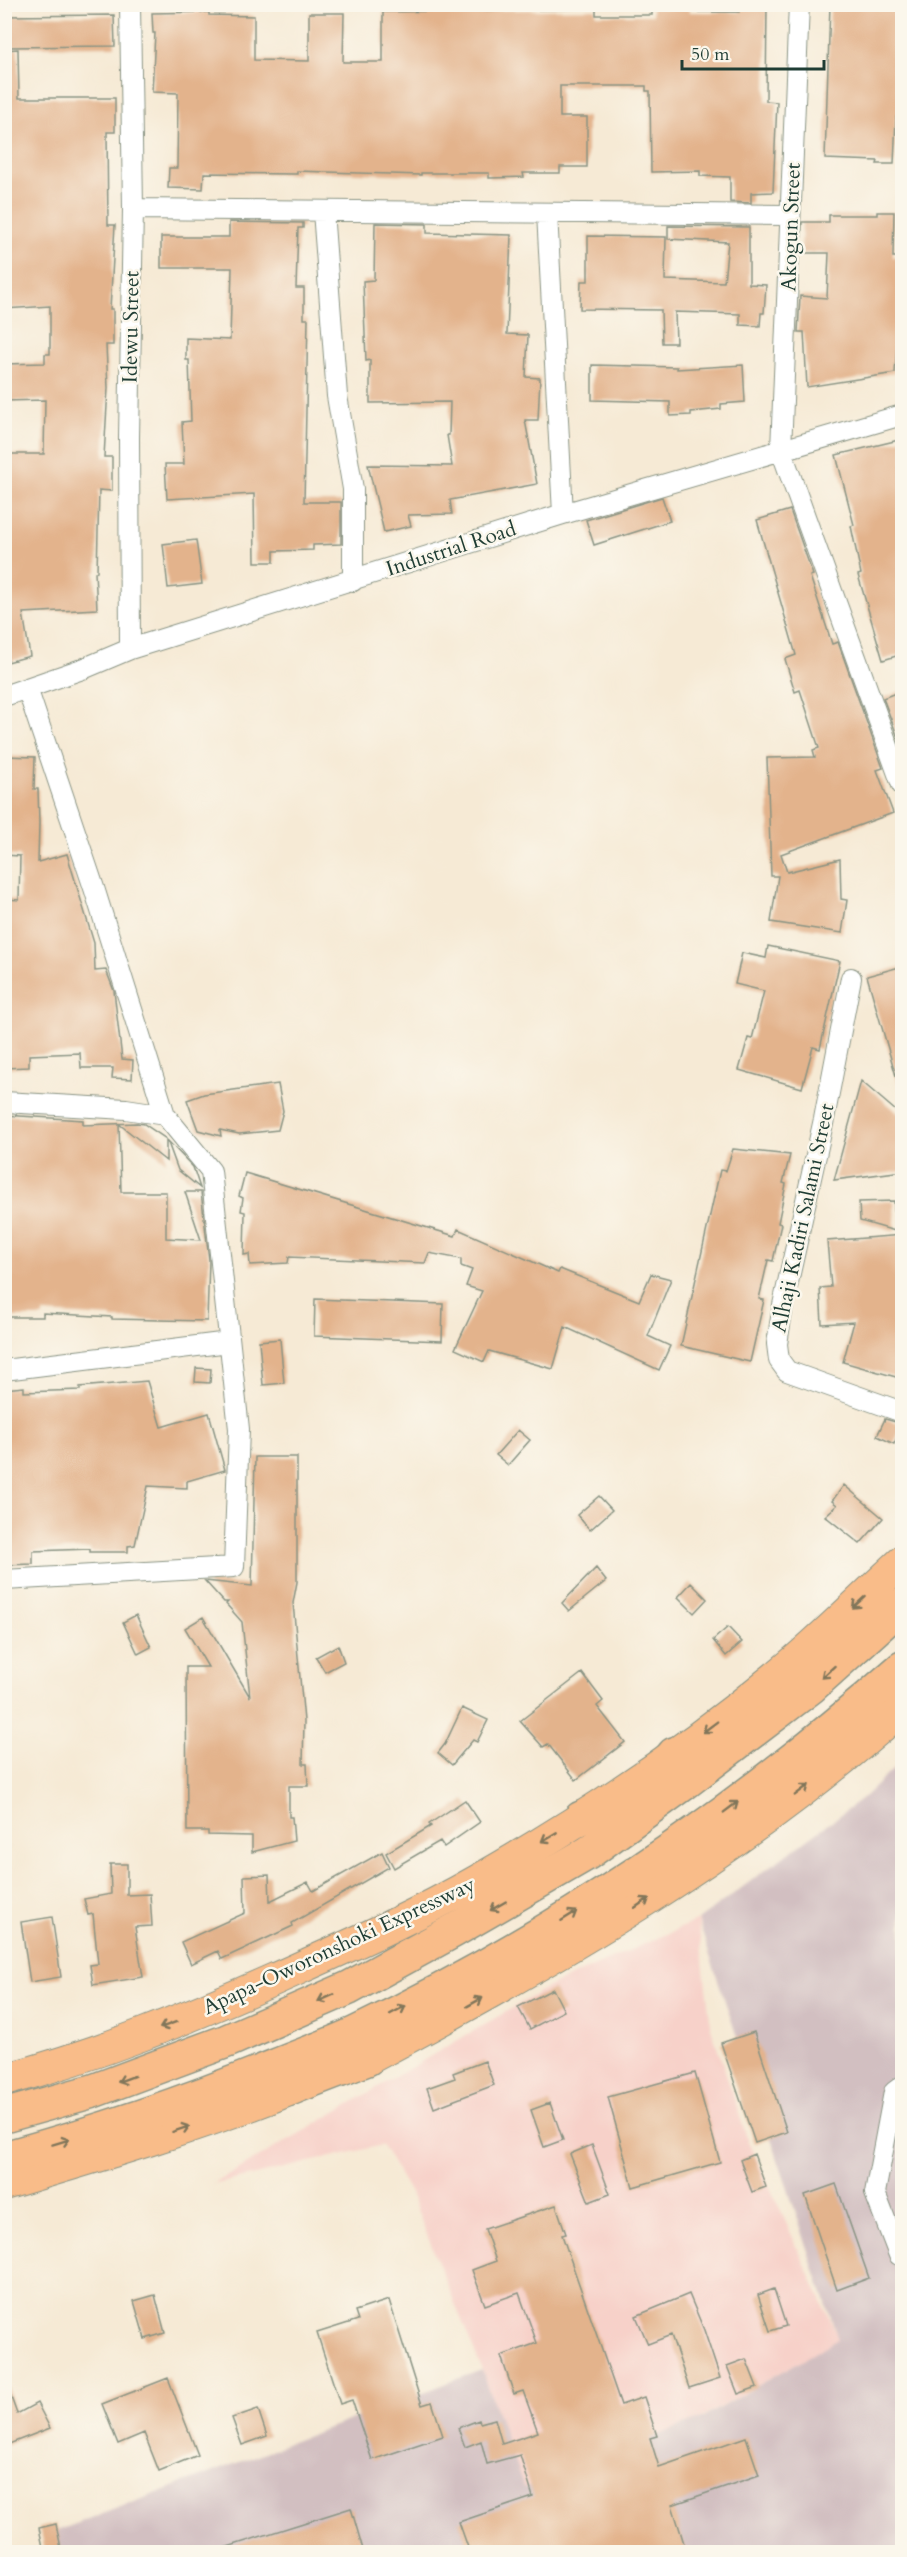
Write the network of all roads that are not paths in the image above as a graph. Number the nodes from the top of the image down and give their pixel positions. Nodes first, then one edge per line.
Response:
1 (130, 4) edge
2 (799, 4) edge
3 (133, 209) junction
4 (323, 211) junction
5 (547, 213) junction
6 (789, 215) junction
7 (903, 415) edge
8 (781, 450) junction
9 (563, 514) junction
10 (353, 580) junction
11 (130, 649) junction
12 (27, 688) junction
13 (4, 696) edge
14 (903, 784) edge
15 (850, 978) dead end
16 (4, 1102) edge
17 (165, 1115) junction
18 (229, 1342) junction
19 (4, 1370) edge
20 (903, 1412) edge
21 (903, 1562) edge
22 (4, 1580) edge
23 (903, 1605) edge
24 (903, 1668) edge
25 (903, 1708) edge
26 (674, 1754) junction
27 (682, 1785) junction
28 (633, 1806) junction
29 (582, 1818) junction
30 (588, 1853) junction
31 (361, 2046) junction
32 (4, 2068) edge
33 (51, 2068) junction
34 (4, 2080) edge
35 (903, 2086) edge
36 (237, 2096) junction
37 (4, 2116) edge
38 (4, 2158) edge
39 (4, 2184) edge
40 (899, 2254) dead end

1 - 3 street, Idewu Street
2 - 6 street, Akogun Street
3 - 4 street
3 - 11 street, Idewu Street
4 - 5 street
4 - 10 street
5 - 6 street
5 - 9 street
6 - 8 street, Akogun Street
7 - 8 street, Industrial Road
8 - 9 street, Industrial Road
8 - 14 street
9 - 10 street, Industrial Road
10 - 11 street, Industrial Road
11 - 12 street, Industrial Road
12 - 13 street, Industrial Road
12 - 17 street
15 - 20 street, Alhaji Kadiri Salami Street
16 - 17 street
17 - 18 street
18 - 19 street
18 - 22 street
21 -> 26 main road, Apapa-Oworonshoki Expressway
23 -> 27 highway, Apapa-Oworonshoki Expressway
31 -> 24 highway
31 -> 25 main road
26 - 28 highway
26 - 29 main road, Apapa-Oworonshoki Expressway
27 - 28 highway
27 - 30 highway, Apapa-Oworonshoki Expressway
28 - 29 highway
28 - 30 highway
29 -> 33 main road, Apapa-Oworonshoki Expressway
30 -> 37 highway, Apapa-Oworonshoki Expressway
31 - 36 highway
31 - 36 highway
32 - 33 main road
33 - 34 main road, Apapa-Oworonshoki Expressway
35 - 40 street
38 -> 36 highway
39 -> 36 main road

